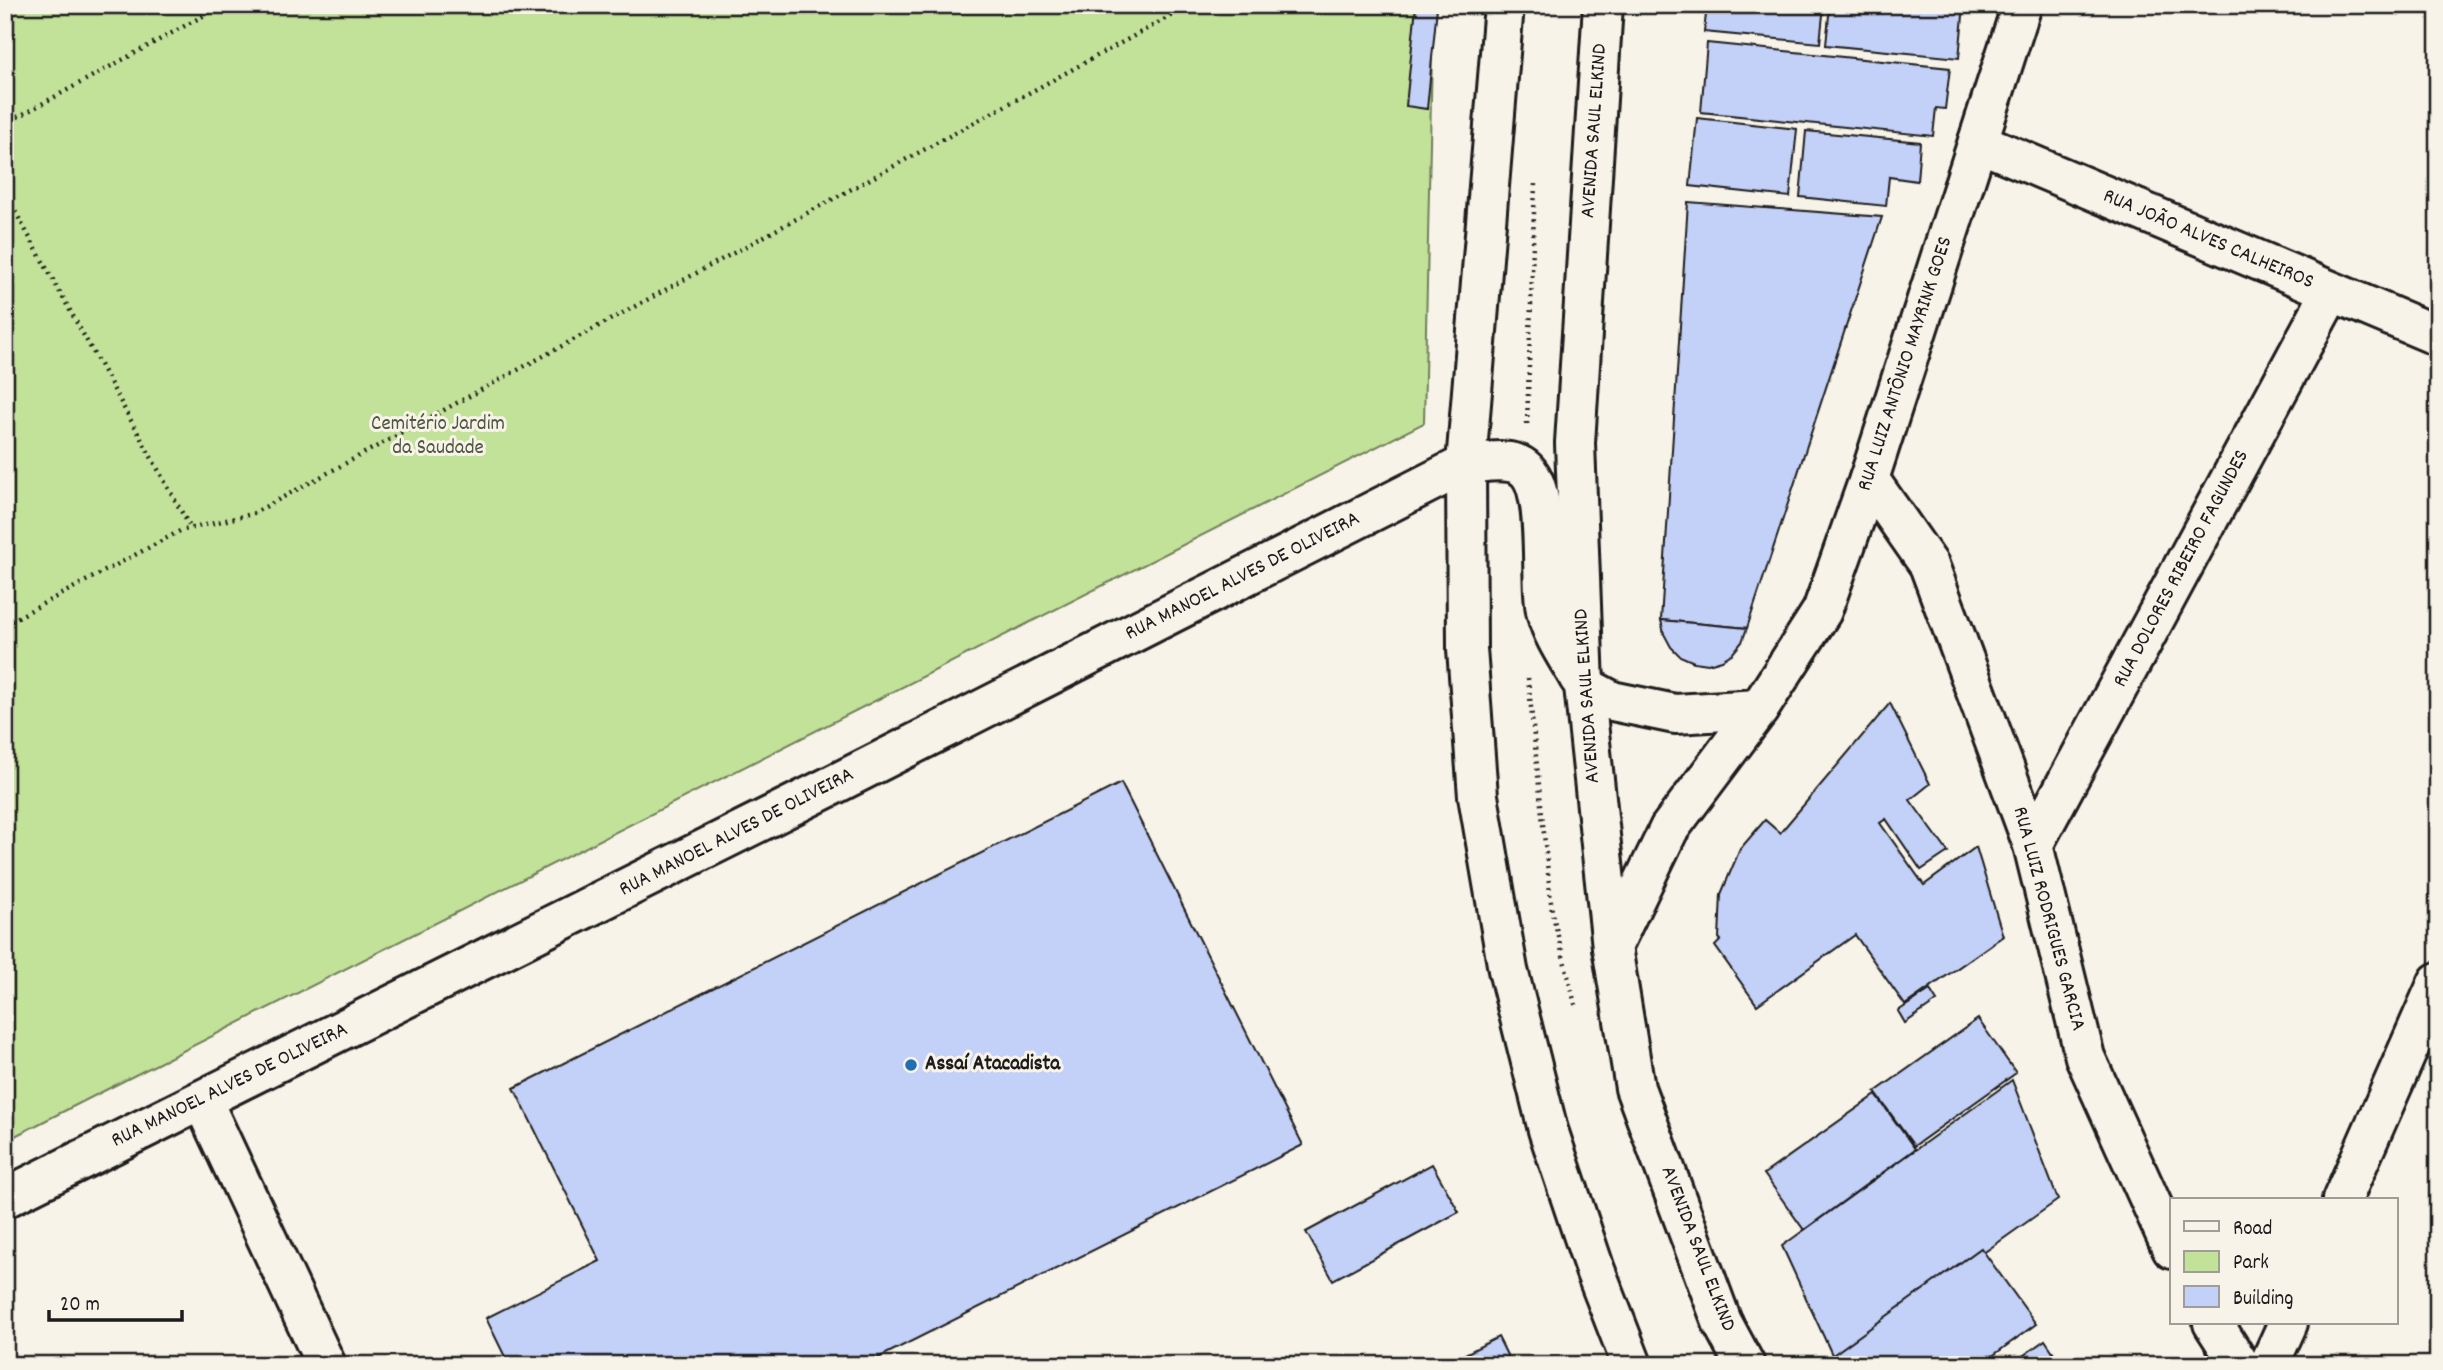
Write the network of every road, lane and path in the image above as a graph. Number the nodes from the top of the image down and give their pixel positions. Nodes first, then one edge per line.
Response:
1 (223, 5) edge
2 (1191, 5) edge
3 (1504, 5) edge
4 (1603, 5) edge
5 (2022, 5) edge
6 (5, 124) edge
7 (1978, 142) junction
8 (5, 193) edge
9 (2330, 292) junction
10 (2438, 336) edge
11 (1466, 464) junction
12 (1869, 479) junction
13 (191, 529) junction
14 (5, 624) edge
15 (1584, 685) junction
16 (1759, 709) junction
17 (2033, 845) junction
18 (1612, 947) junction
19 (2438, 982) edge
20 (202, 1100) junction
21 (5, 1198) edge
22 (2343, 1198) edge
23 (2170, 1245) edge
24 (2214, 1324) edge
25 (2288, 1324) edge
26 (326, 1365) edge
27 (1632, 1365) edge
28 (1745, 1365) edge
29 (2241, 1365) edge
30 (2269, 1365) edge

1 - 6 path
2 - 13 path
3 - 11 street
4 - 15 street, AVENIDA SAUL ELKIND
5 - 7 street, RUA LUIZ ANTÔNIO MAYRINK GOES
7 - 9 street, RUA JOÃO ALVES CALHEIROS
7 - 12 street, RUA LUIZ ANTÔNIO MAYRINK GOES
8 - 13 path
9 - 10 street, RUA JOÃO ALVES CALHEIROS
9 - 17 street, RUA DOLORES RIBEIRO FAGUNDES
11 - 15 street
11 - 20 street, RUA MANOEL ALVES DE OLIVEIRA
11 - 27 street
12 - 16 street, RUA LUIZ ANTÔNIO MAYRINK GOES
12 - 17 street, RUA LUIZ RODRIGUES GARCIA
13 - 14 path
15 - 16 street
15 - 18 street, AVENIDA SAUL ELKIND
16 - 18 street, RUA LUIZ ANTÔNIO MAYRINK GOES
17 - 23 street, RUA LUIZ RODRIGUES GARCIA
18 - 28 street, AVENIDA SAUL ELKIND
19 - 22 street
20 - 21 street, RUA MANOEL ALVES DE OLIVEIRA
20 - 26 street
24 - 29 street
25 - 30 street

